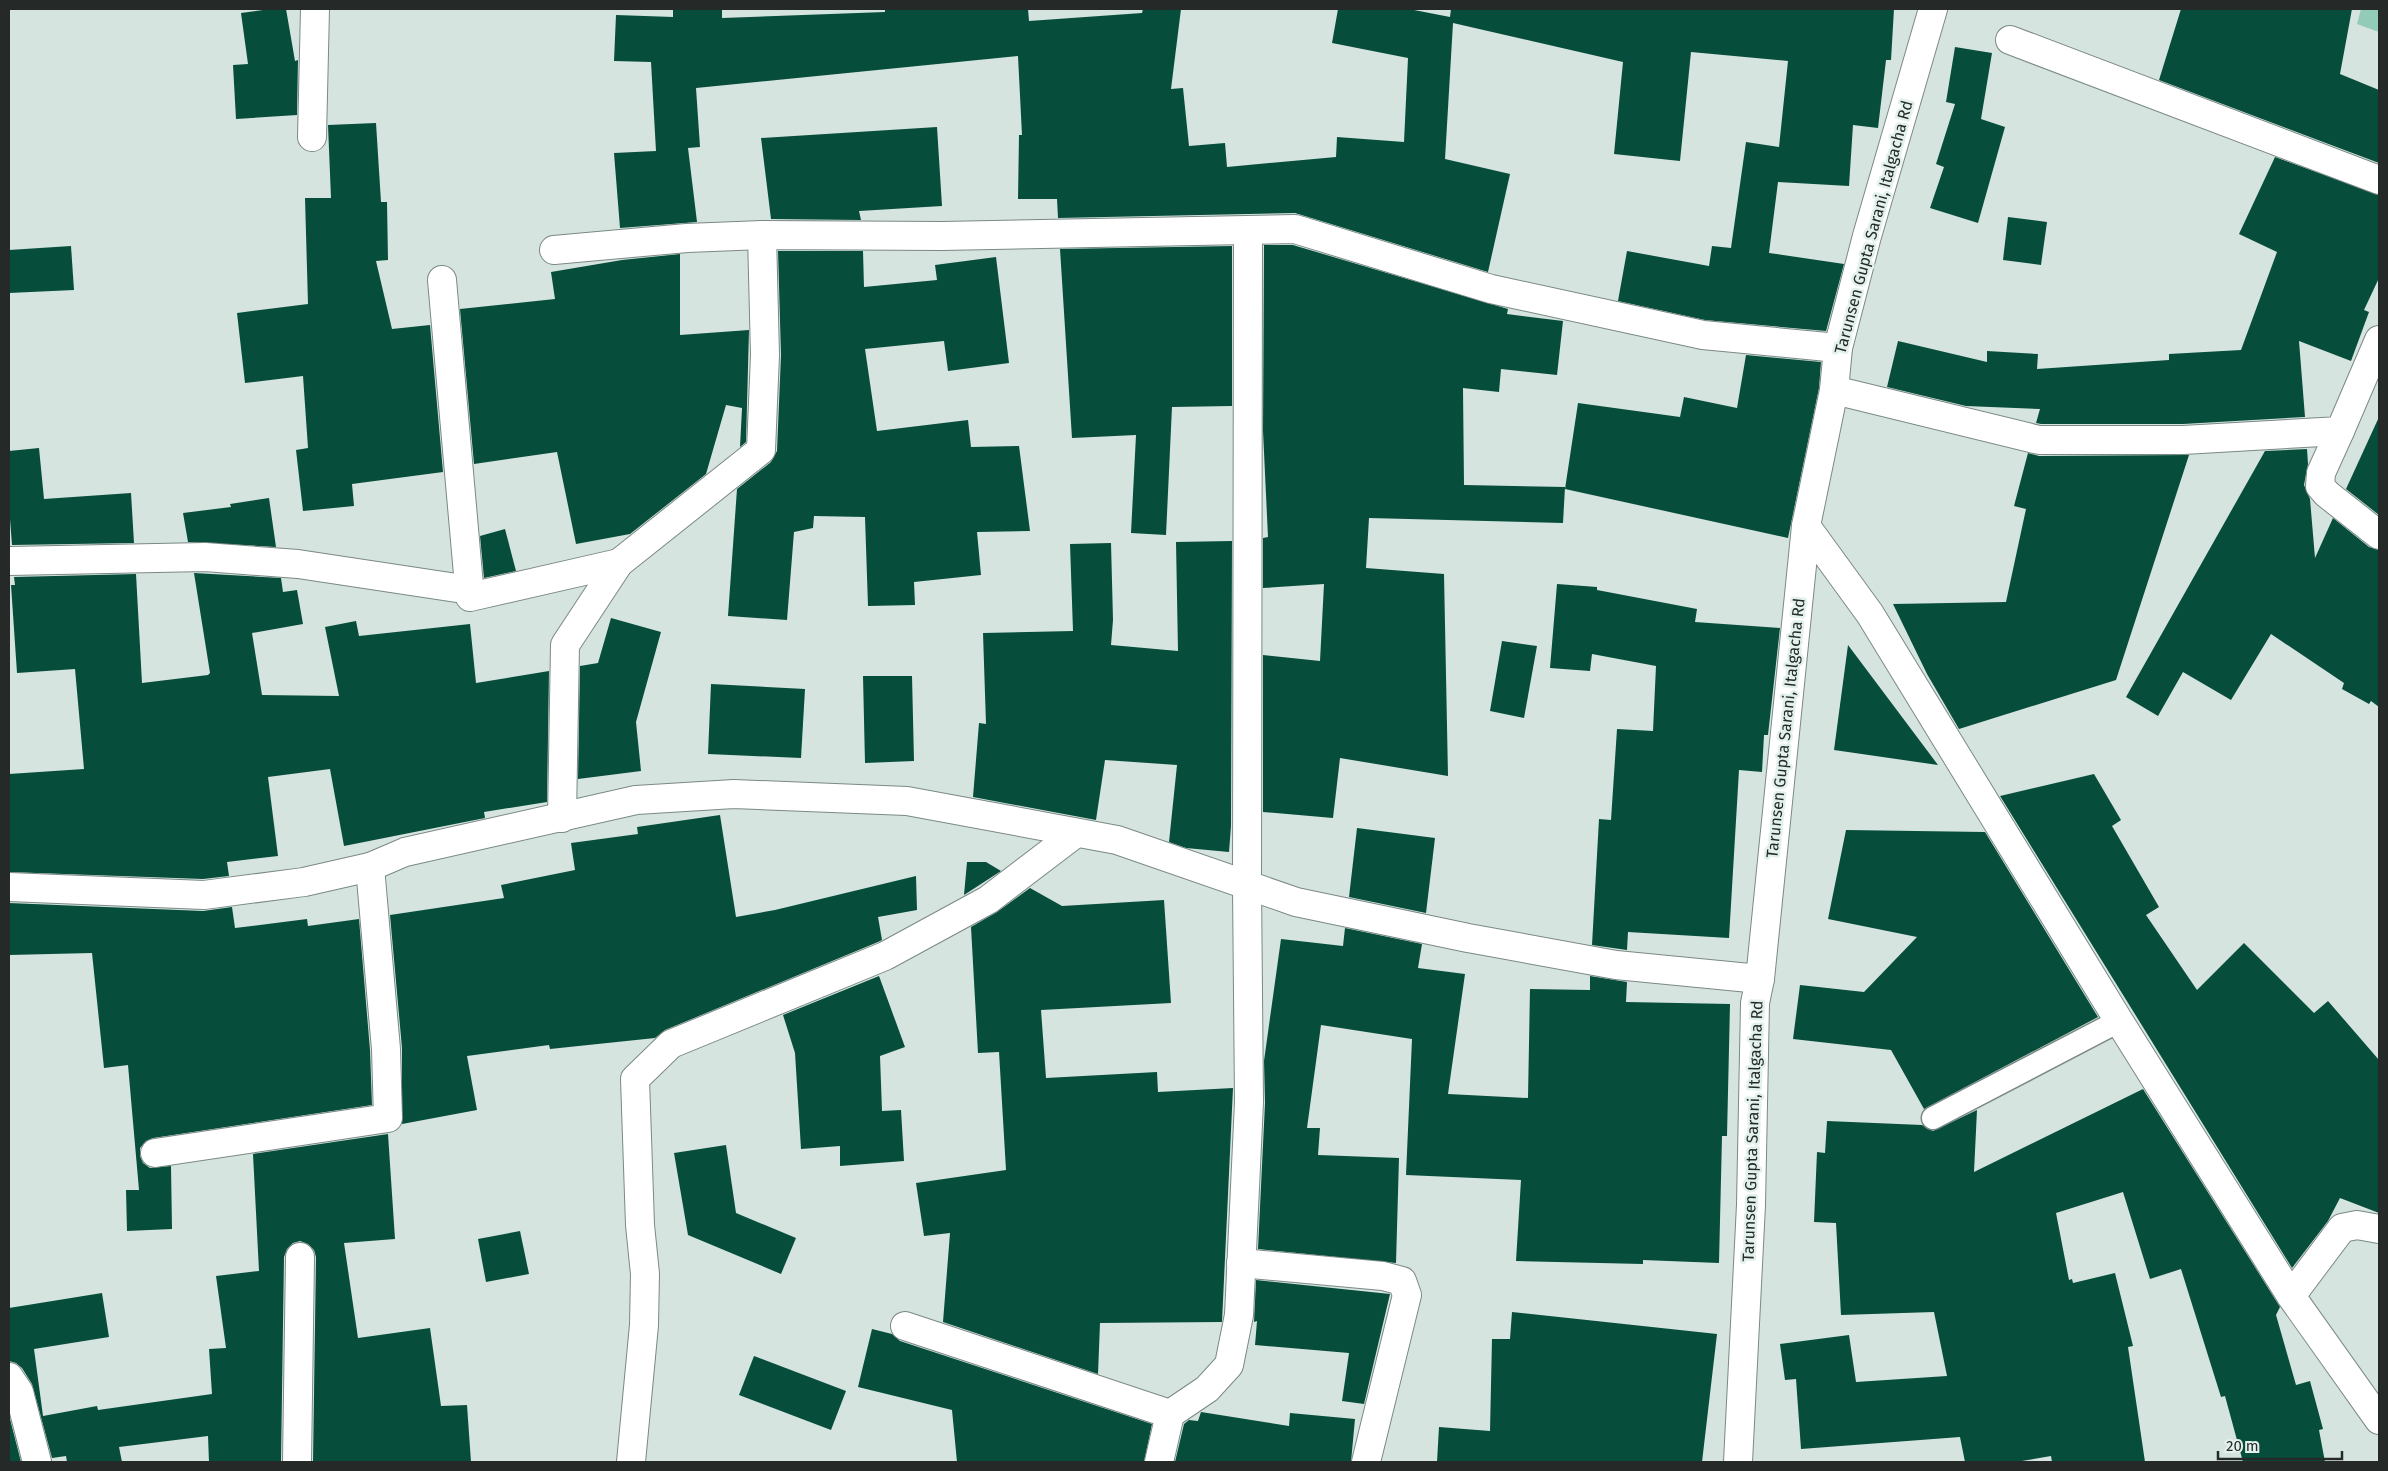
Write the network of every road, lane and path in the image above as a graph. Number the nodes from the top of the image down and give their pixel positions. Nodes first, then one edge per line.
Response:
1 (315, 9) edge
2 (1933, 9) edge
3 (2010, 40) dead end
4 (312, 137) dead end
5 (2379, 180) edge
6 (1248, 230) junction
7 (762, 236) junction
8 (554, 250) dead end
9 (442, 280) dead end
10 (2378, 345) edge
11 (1838, 348) junction
12 (1834, 390) junction
13 (2340, 431) junction
14 (1806, 526) junction
15 (2379, 535) edge
16 (9, 561) edge
17 (619, 563) junction
18 (470, 590) junction
19 (562, 818) junction
20 (1076, 833) junction
21 (370, 867) junction
22 (1247, 885) junction
23 (9, 887) edge
24 (1760, 979) junction
25 (2119, 1021) junction
26 (1933, 1118) dead end
27 (155, 1153) dead end
28 (2379, 1229) edge
29 (300, 1257) dead end
30 (1241, 1263) junction
31 (2291, 1296) junction
32 (905, 1326) dead end
33 (9, 1377) edge
34 (1170, 1414) junction
35 (2379, 1420) edge
36 (37, 1462) edge
37 (298, 1462) edge
38 (631, 1462) edge
39 (1159, 1462) edge
40 (1366, 1462) edge
41 (1738, 1462) edge

1 - 4 street
2 - 11 street, Tarunsen Gupta Sarani, Italgacha Rd
3 - 5 street
6 - 7 street
6 - 11 street
6 - 22 street
7 - 8 street
7 - 17 street
9 - 18 street
10 - 13 street
11 - 12 street, Tarunsen Gupta Sarani, Italgacha Rd
12 - 13 street
12 - 14 street, Tarunsen Gupta Sarani, Italgacha Rd
13 - 15 street
14 - 24 street, Tarunsen Gupta Sarani, Italgacha Rd
14 - 25 street
16 - 18 street
17 - 18 street
17 - 19 street
19 - 20 street
19 - 21 street
20 - 22 street
20 - 38 street
21 - 23 street
21 - 27 street
22 - 24 street
22 - 30 street
24 - 41 street, Tarunsen Gupta Sarani, Italgacha Rd
25 - 26 lane
25 - 31 street
28 - 31 street
29 - 37 street
30 - 34 street
30 - 40 street
31 - 35 street
32 - 34 street
33 - 36 street
34 - 39 street

